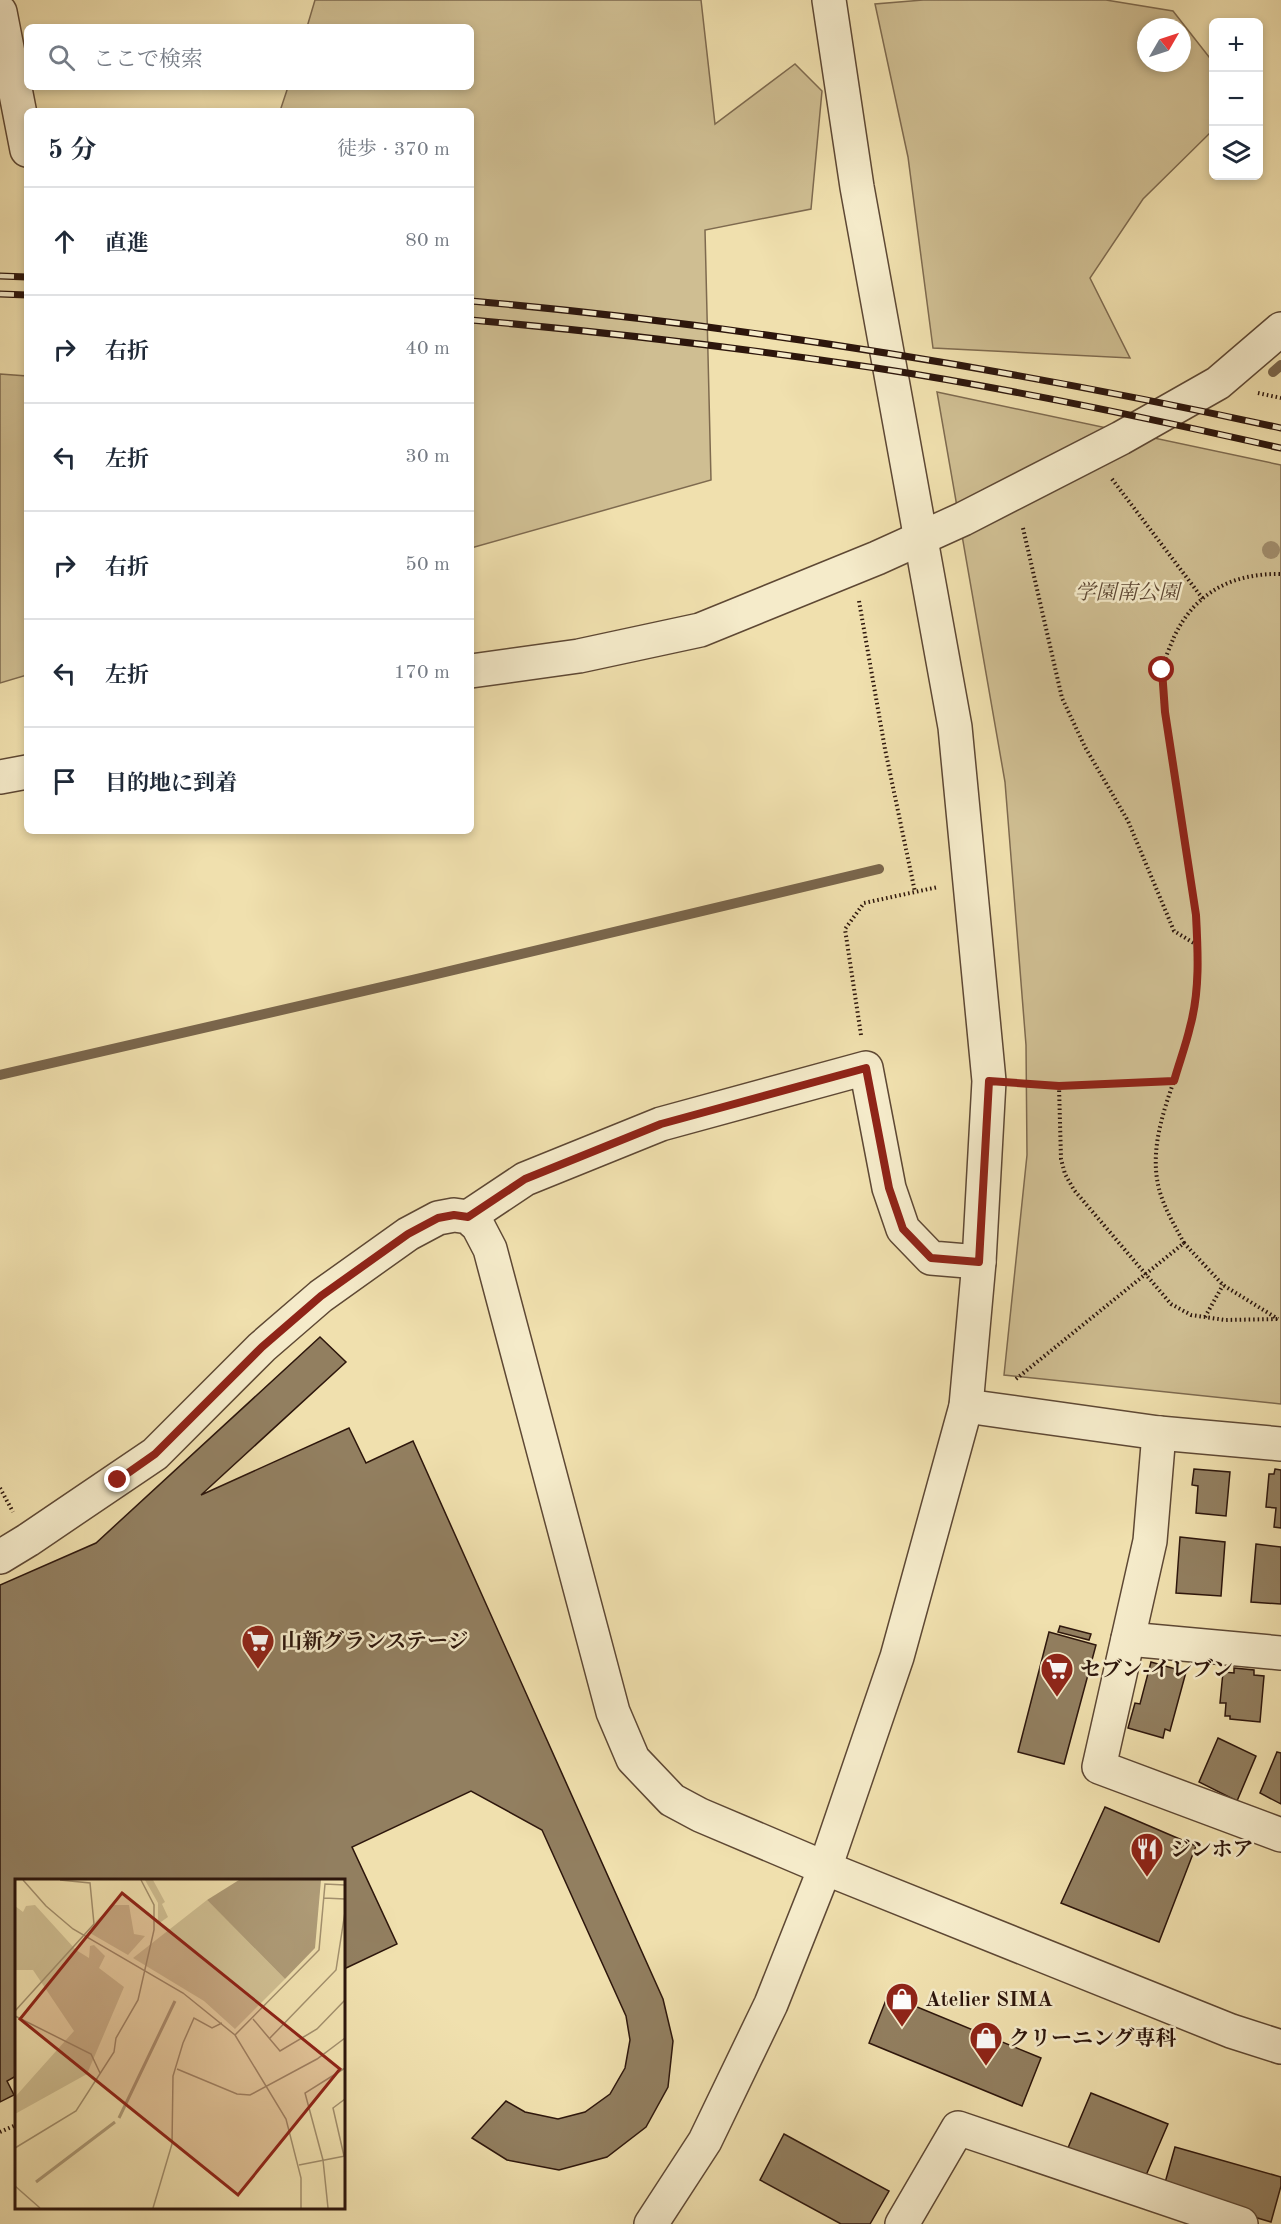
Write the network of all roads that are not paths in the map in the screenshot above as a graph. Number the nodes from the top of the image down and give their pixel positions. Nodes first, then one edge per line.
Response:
1 (829, 0) edge
2 (0, 12) edge
3 (24, 135) edge
4 (1281, 329) edge
5 (920, 538) junction
6 (474, 671) edge
7 (24, 773) edge
8 (0, 777) edge
9 (468, 1217) junction
10 (979, 1262) junction
11 (966, 1406) junction
12 (1159, 1433) junction
13 (1281, 1444) edge
14 (0, 1557) edge
15 (1128, 1639) junction
16 (1281, 1653) edge
17 (1281, 1835) edge
18 (825, 1868) junction
19 (1281, 2047) edge
20 (651, 2224) edge
21 (902, 2224) edge
22 (1240, 2224) edge

1 - 5 street
2 - 3 street
4 - 5 street
5 - 6 street
5 - 10 street
7 - 8 street
9 - 10 street
9 - 14 street
9 - 18 street
10 - 11 street
11 - 12 street
11 - 18 street
12 - 13 street
12 - 15 street
15 - 16 street
15 - 17 street
18 - 19 street
18 - 20 street
21 - 22 street

